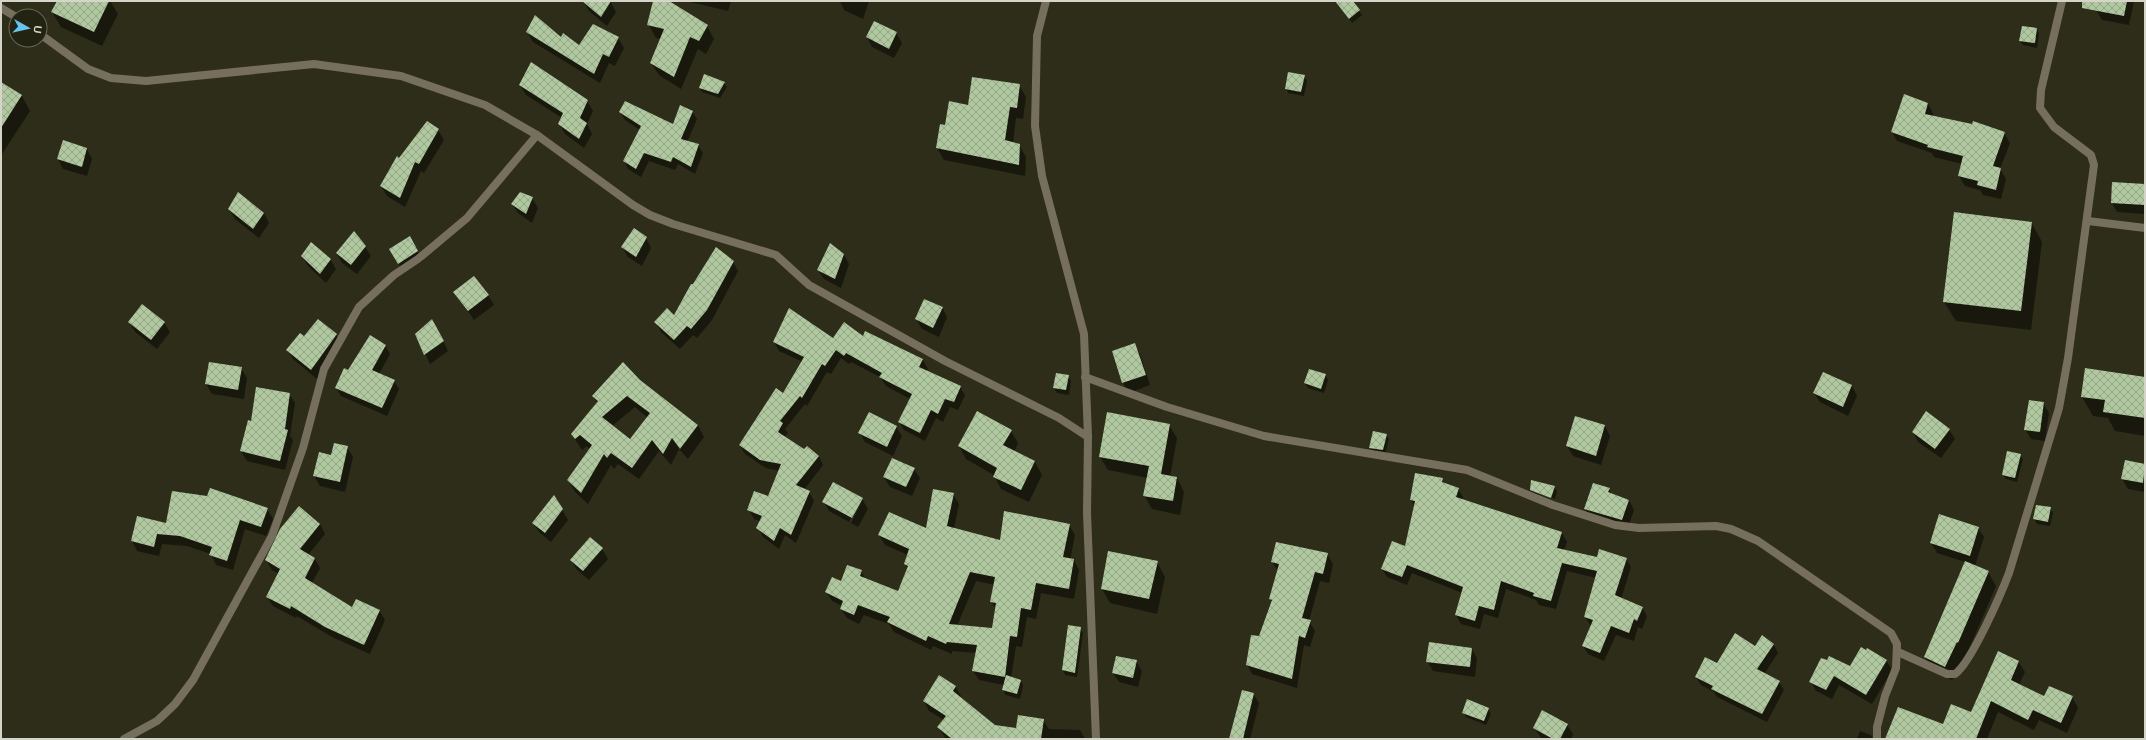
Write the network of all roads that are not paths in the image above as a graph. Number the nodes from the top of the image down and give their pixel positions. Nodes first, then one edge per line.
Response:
1 (1046, 1) edge
2 (2062, 1) edge
3 (48, 40) edge
4 (537, 135) junction
5 (2088, 221) junction
6 (2145, 228) edge
7 (1085, 377) junction
8 (1088, 437) junction
9 (1898, 652) junction
10 (124, 739) edge
11 (1096, 739) edge
12 (1877, 739) edge

1 - 7 street
2 - 5 street
3 - 4 street
4 - 8 street
4 - 10 street
5 - 6 street
5 - 9 street
7 - 8 street
7 - 9 street
8 - 11 street
9 - 12 street

